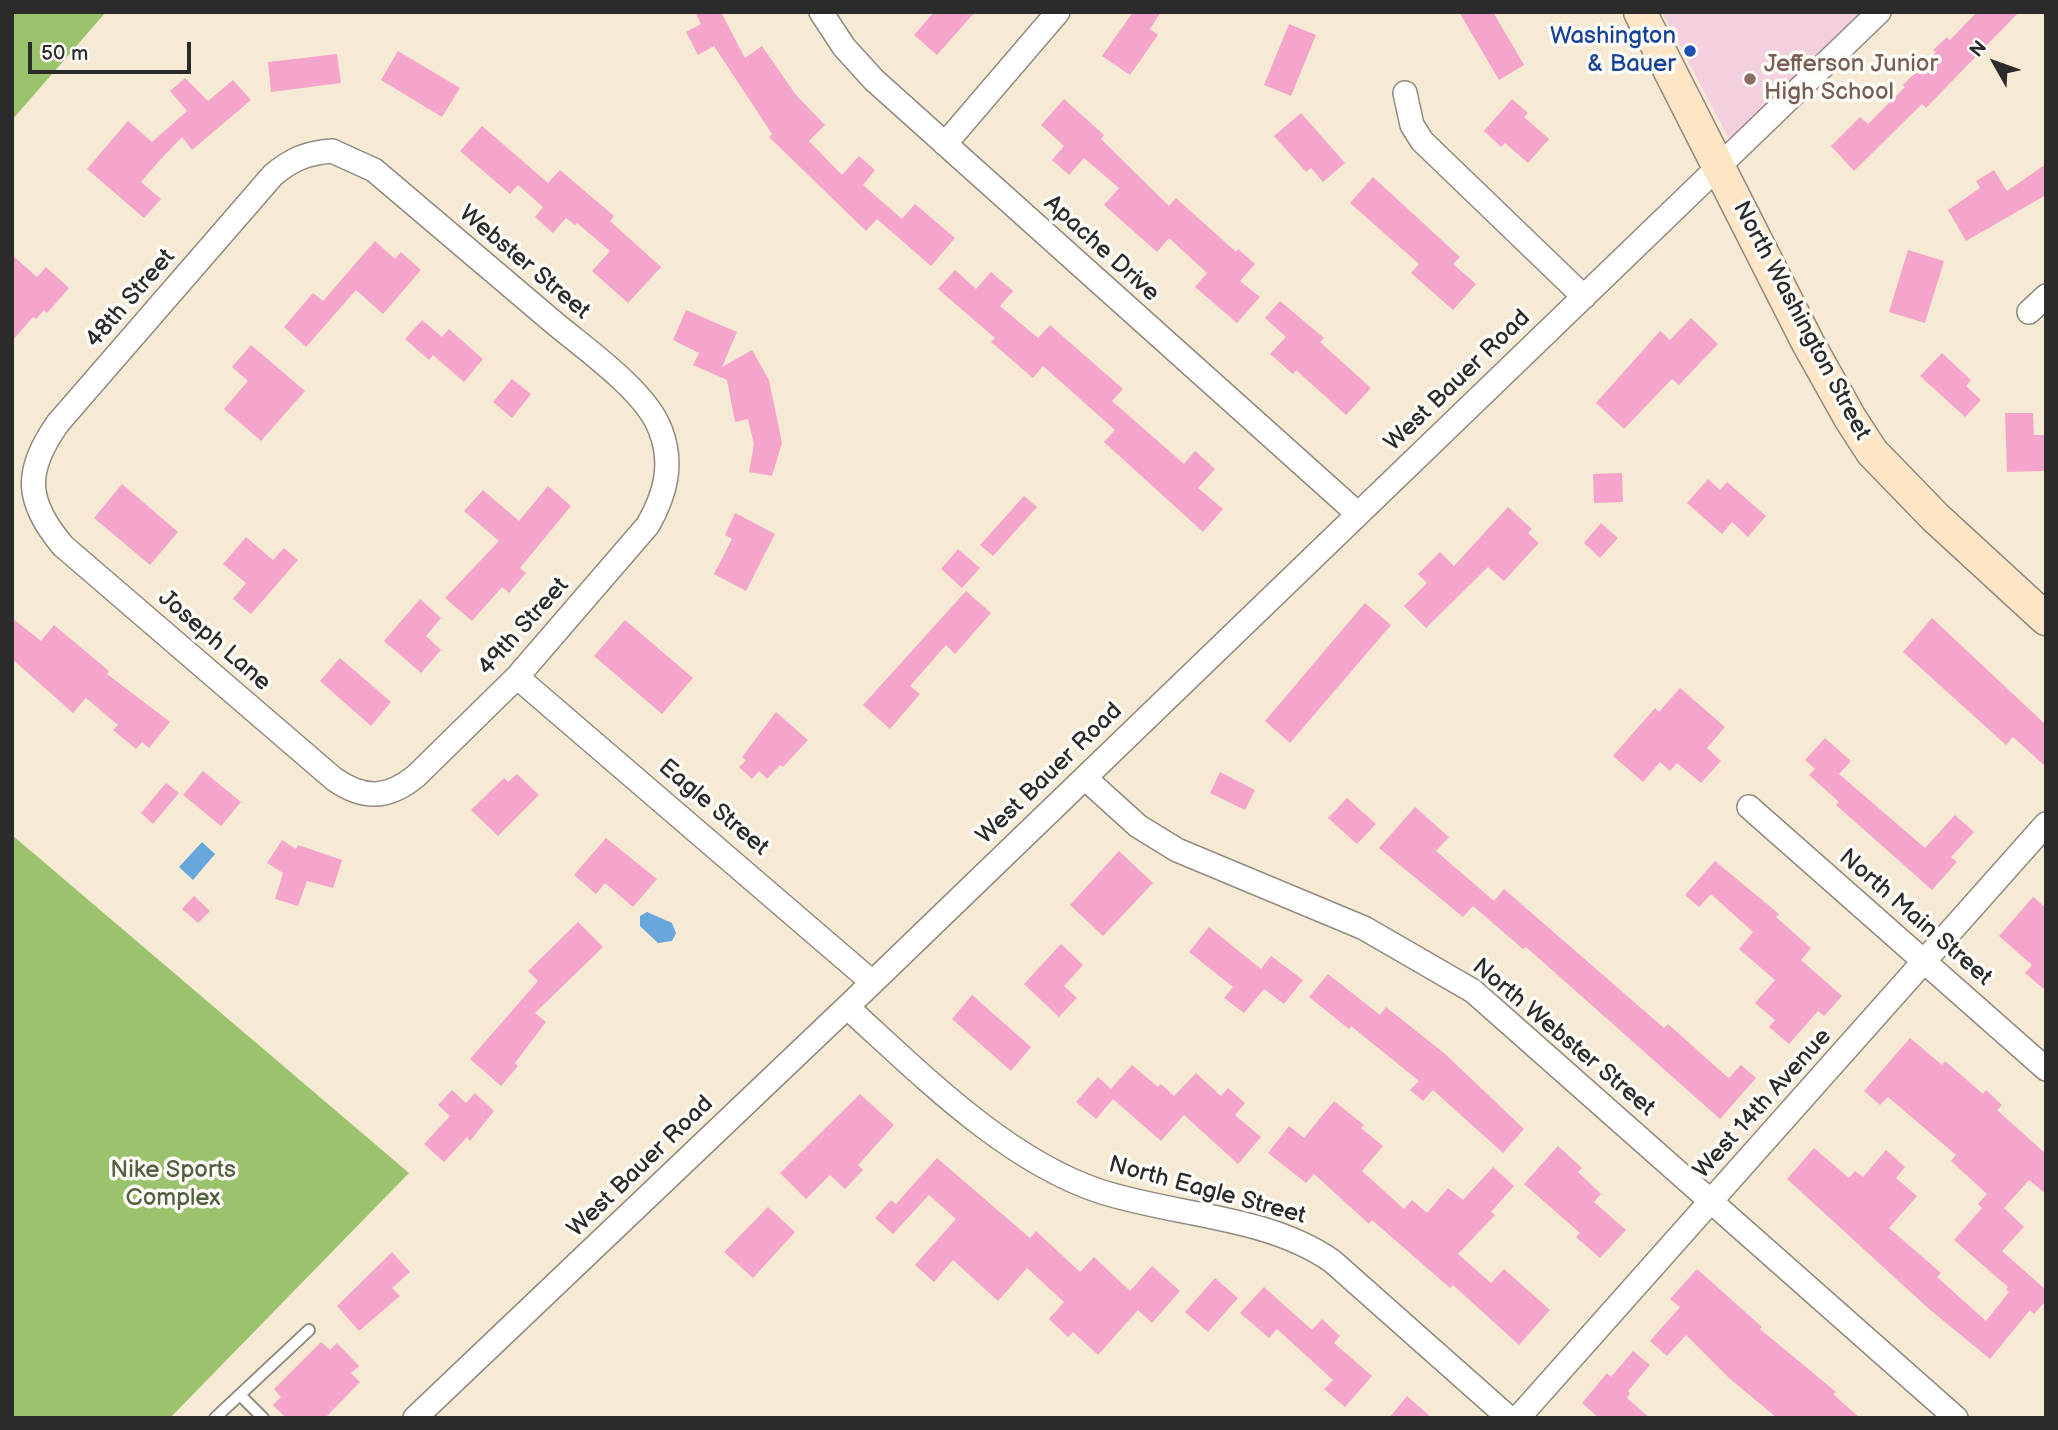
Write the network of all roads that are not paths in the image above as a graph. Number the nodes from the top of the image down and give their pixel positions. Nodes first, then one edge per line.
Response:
1 (821, 12) edge
2 (1058, 12) edge
3 (1640, 12) edge
4 (1879, 12) edge
5 (1405, 93) dead end
6 (945, 144) junction
7 (311, 153) joint
8 (1719, 167) junction
9 (2046, 296) edge
10 (1584, 297) junction
11 (2029, 312) dead end
12 (667, 456) joint
13 (36, 506) joint
14 (1359, 514) junction
15 (2046, 619) edge
16 (517, 677) junction
17 (1085, 778) junction
18 (374, 796) joint
19 (1749, 807) dead end
20 (2046, 824) edge
21 (1925, 961) junction
22 (872, 982) junction
23 (847, 1007) junction
24 (2046, 1069) edge
25 (1712, 1202) junction
26 (309, 1330) dead end
27 (240, 1395) junction
28 (215, 1418) edge
29 (263, 1418) edge
30 (415, 1418) edge
31 (1509, 1418) edge
32 (1518, 1418) edge
33 (1956, 1418) edge

1 - 6 street, Apache Drive
2 - 6 street
3 - 8 main road, North Washington Street
4 - 8 street, West Bauer Road
5 - 10 street
6 - 14 street, Apache Drive
7 - 12 street, Webster Street
7 - 13 street, 48th Street
8 - 10 street, West Bauer Road
8 - 15 main road, North Washington Street
9 - 11 street
10 - 14 street, West Bauer Road
12 - 16 street, 49th Street
13 - 18 street, Joseph Lane
14 - 17 street, West Bauer Road
16 - 18 street, 49th Street
16 - 22 street, Eagle Street
17 - 22 street, West Bauer Road
17 - 25 street, North Webster Street
19 - 21 street, North Main Street
20 - 21 street, West 14th Avenue
21 - 24 street, North Main Street
21 - 25 street, West 14th Avenue
22 - 23 street, West Bauer Road
23 - 30 street, West Bauer Road
23 - 31 street, North Eagle Street
25 - 32 street, West 14th Avenue
25 - 33 street, North Webster Street
26 - 27 lane
27 - 28 lane
27 - 29 lane

